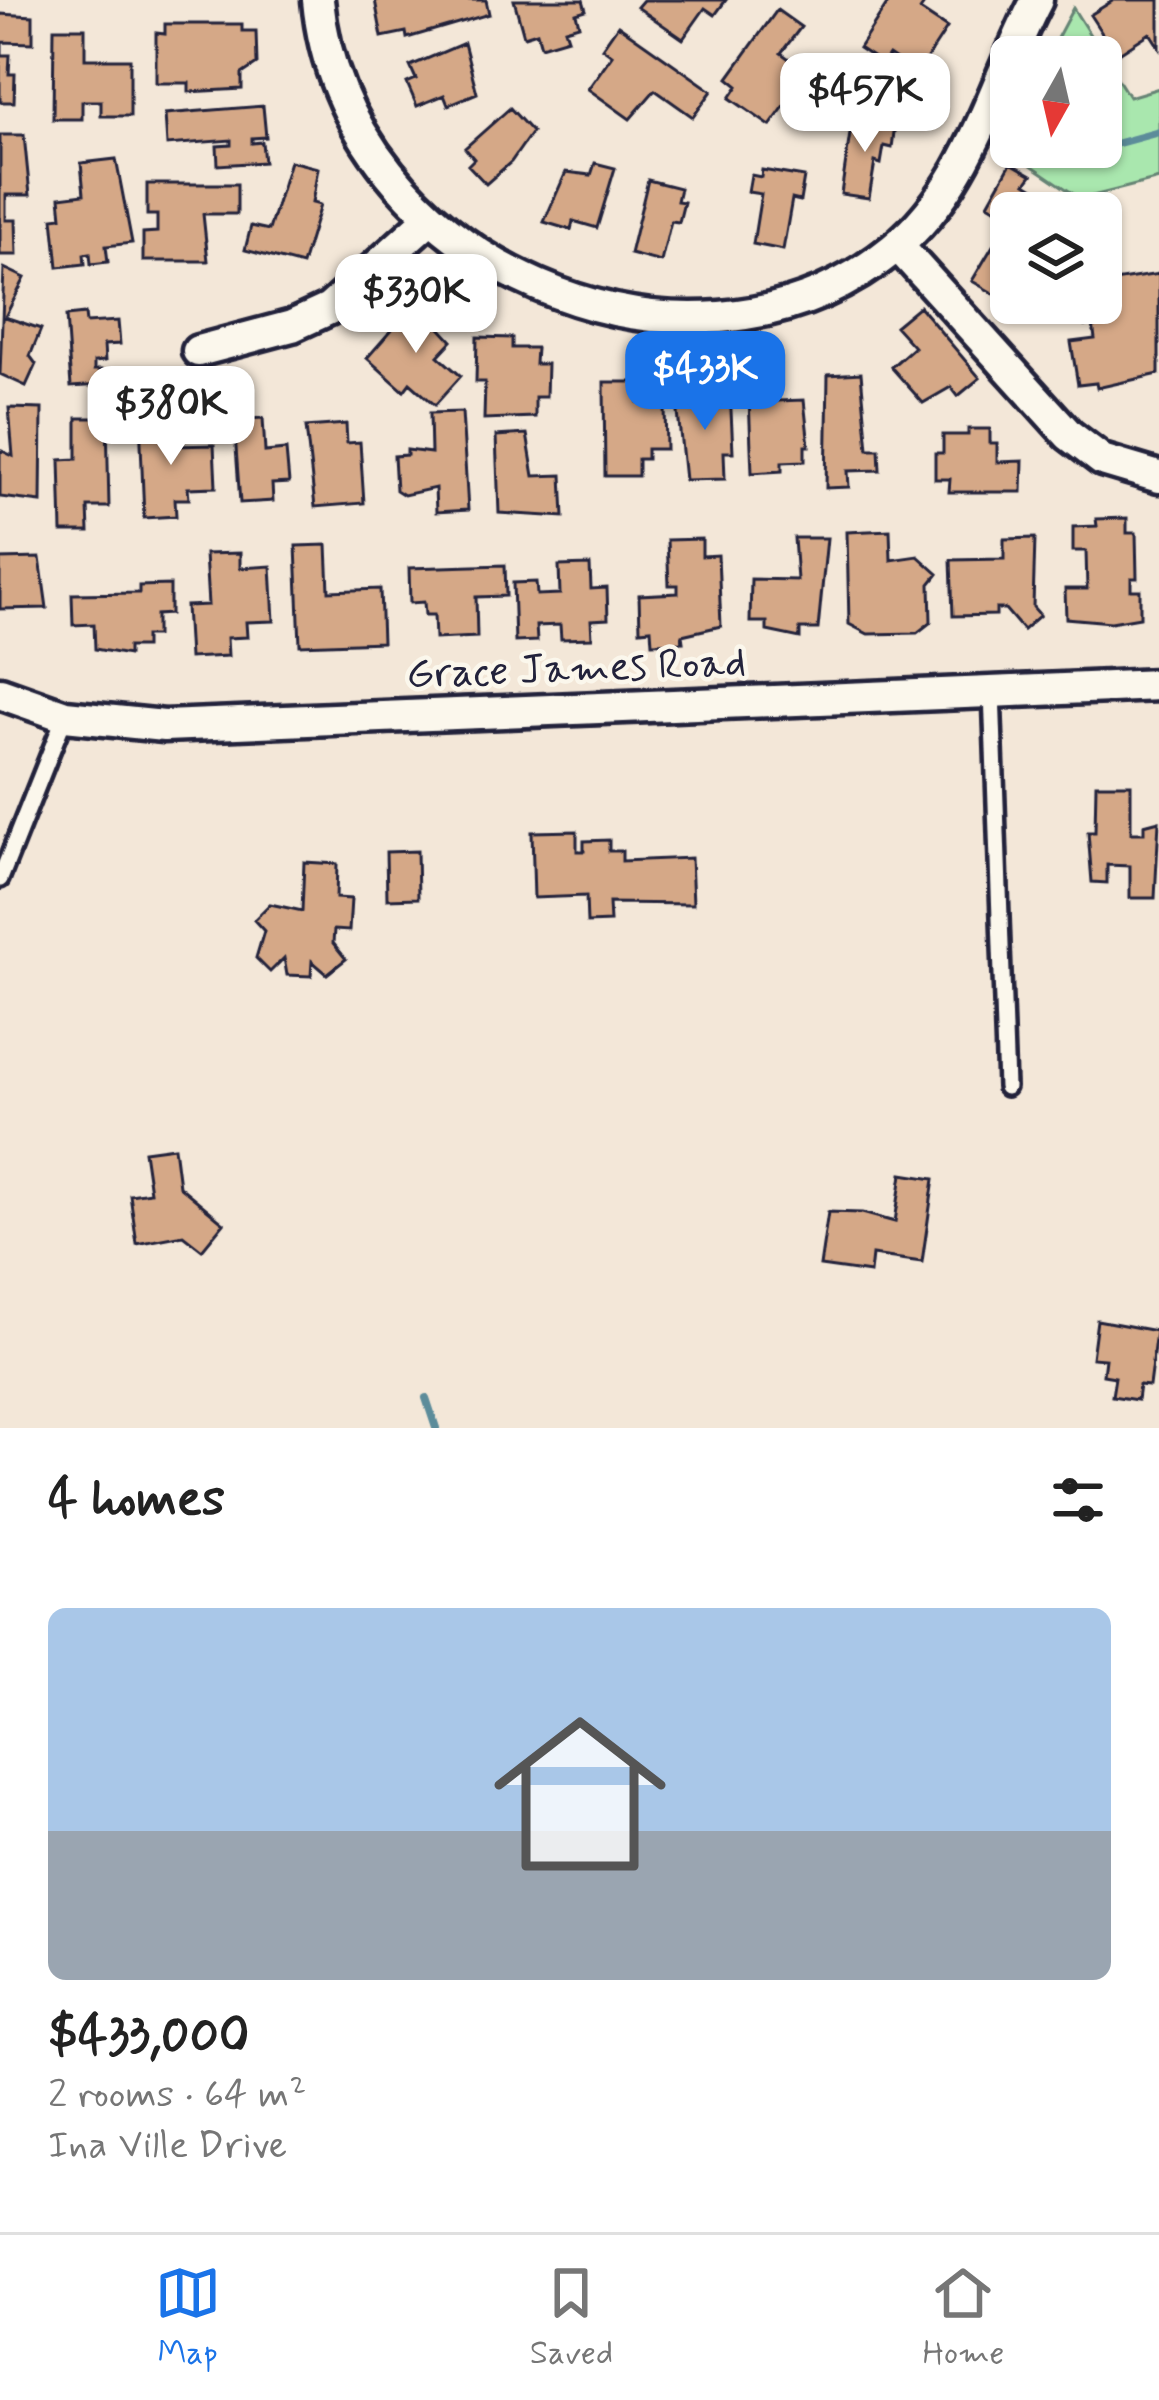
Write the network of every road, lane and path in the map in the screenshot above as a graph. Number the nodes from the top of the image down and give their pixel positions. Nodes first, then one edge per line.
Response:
1 (318, 0) edge
2 (1037, 0) edge
3 (429, 219) junction
4 (898, 246) junction
5 (198, 351) dead end
6 (1159, 477) edge
7 (1159, 685) edge
8 (992, 691) junction
9 (0, 693) edge
10 (65, 716) junction
11 (0, 879) edge
12 (1006, 1087) dead end

1 - 3 street
2 - 4 street
3 - 4 street
3 - 5 street
4 - 6 street
7 - 8 street, Grace James Road
8 - 10 street, Grace James Road
8 - 12 lane
9 - 10 street, Grace James Road
10 - 11 lane

